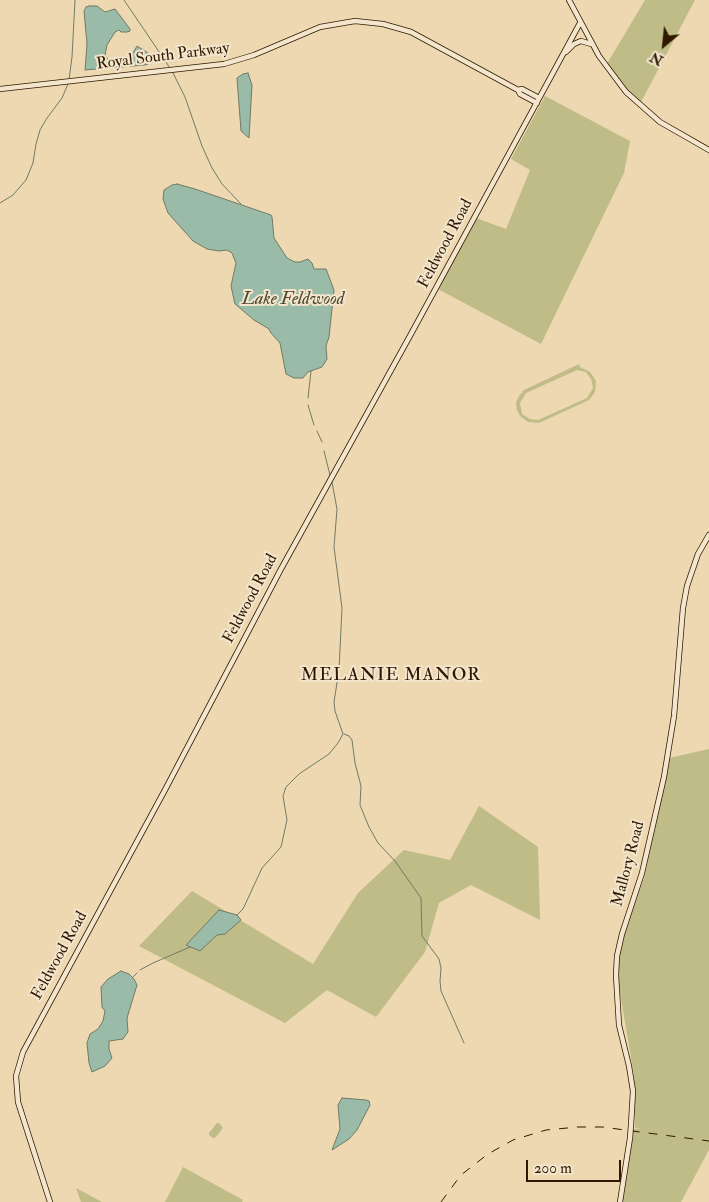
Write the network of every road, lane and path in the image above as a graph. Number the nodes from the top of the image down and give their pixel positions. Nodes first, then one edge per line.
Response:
1 (569, 0) edge
2 (580, 23) junction
3 (592, 45) junction
4 (563, 55) junction
5 (0, 89) edge
6 (538, 101) junction
7 (709, 150) edge
8 (709, 535) edge
9 (50, 1202) edge
10 (620, 1202) edge

1 - 2 street
2 - 3 street
2 - 4 street, Feldwood Road
3 - 4 street
3 - 7 street
4 - 6 street, Feldwood Road
5 - 6 street, Royal South Parkway
6 - 9 street, Feldwood Road
8 - 10 street, Mallory Road, bridge

